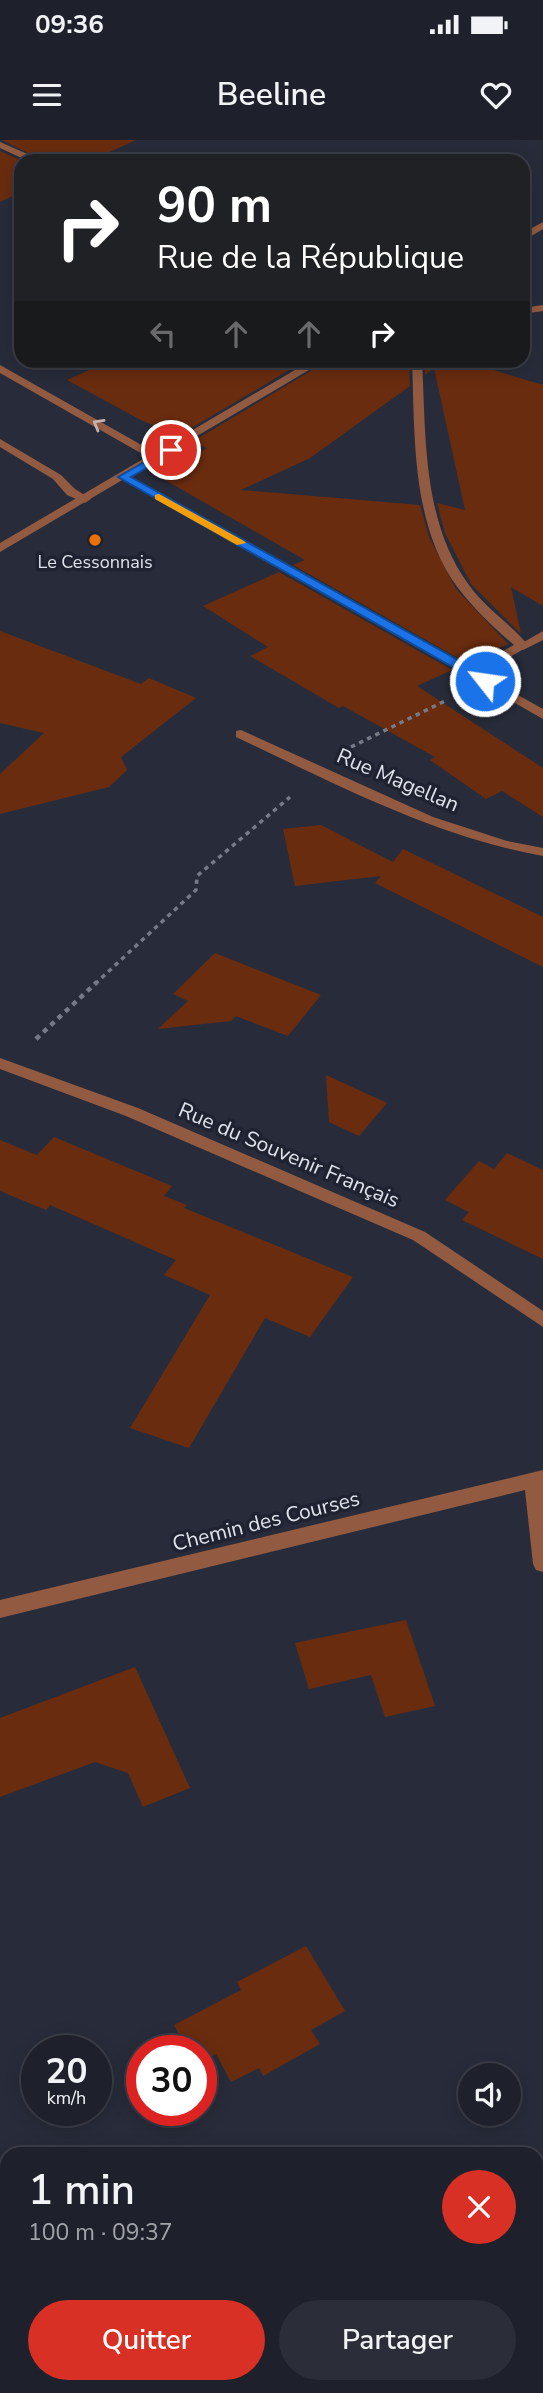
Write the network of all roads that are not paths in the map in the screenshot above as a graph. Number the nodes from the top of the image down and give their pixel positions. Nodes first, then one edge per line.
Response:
1 (7, 140) edge
2 (0, 145) edge
3 (20, 154) edge
4 (0, 368) edge
5 (308, 368) edge
6 (416, 368) edge
7 (0, 442) edge
8 (157, 458) junction
9 (124, 477) junction
10 (85, 499) junction
11 (0, 548) edge
12 (543, 635) edge
13 (523, 646) junction
14 (472, 673) junction
15 (543, 715) edge
16 (241, 734) dead end
17 (543, 852) edge
18 (3, 1065) edge
19 (543, 1320) edge
20 (538, 1479) edge
21 (543, 1564) edge
22 (0, 1609) edge

1 - 2 street
2 - 3 street
8 -> 4 street
5 - 8 street
6 - 13 street
7 - 10 street
8 - 9 street
9 - 10 street
9 - 14 street
10 - 11 street
12 - 13 street
13 - 14 street
14 - 15 street
16 - 17 street, Rue Magellan
18 - 19 street, Rue du Souvenir Français
20 - 21 street
20 - 22 street, Chemin des Courses

